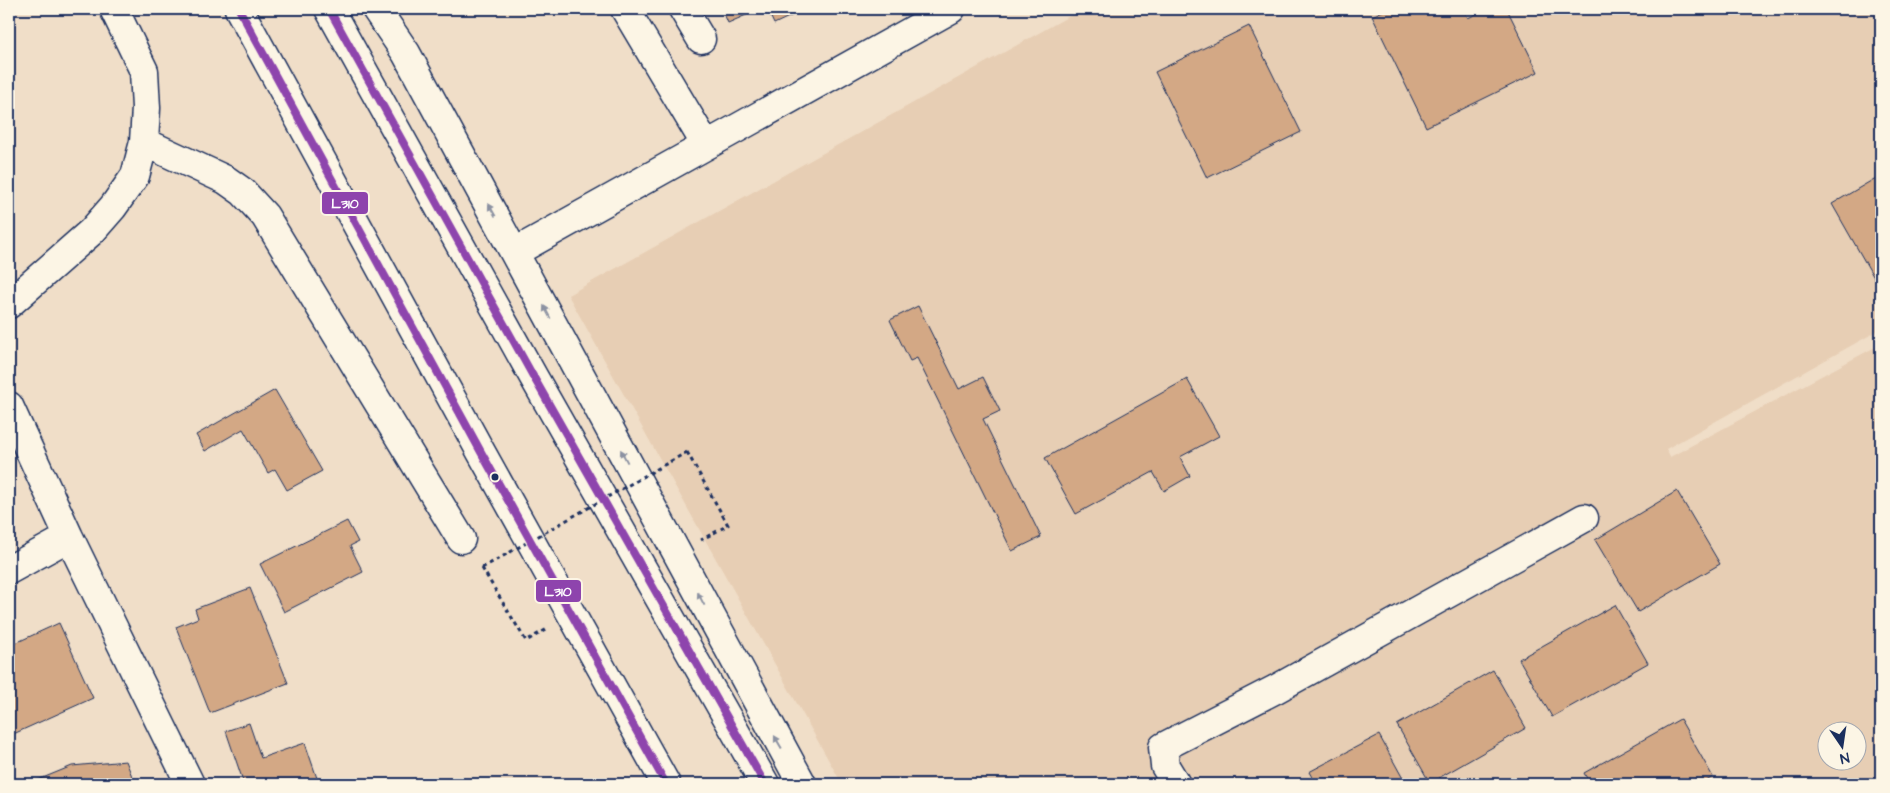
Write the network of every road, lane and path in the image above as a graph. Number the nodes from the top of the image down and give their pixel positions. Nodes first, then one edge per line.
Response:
1 (114, 9) edge
2 (239, 9) edge
3 (329, 9) edge
4 (376, 9) edge
5 (382, 9) edge
6 (625, 9) edge
7 (683, 9) edge
8 (951, 9) edge
9 (702, 39) dead end
10 (406, 53) junction
11 (144, 142) junction
12 (706, 145) junction
13 (515, 252) junction
14 (9, 304) edge
15 (9, 406) edge
16 (1584, 518) dead end
17 (728, 525) dead end
18 (69, 537) junction
19 (461, 539) dead end
20 (9, 570) edge
21 (526, 641) dead end
22 (190, 784) edge
23 (666, 784) edge
24 (765, 784) edge
25 (802, 784) edge
26 (1176, 784) edge

1 - 11 main road
2 - 23 main road
3 - 24 main road
4 - 10 main road
5 - 10 main road
6 - 12 main road
7 - 9 main road
8 - 12 main road
13 -> 10 main road
11 - 14 main road
11 - 19 main road
12 - 13 main road
25 -> 13 main road
15 - 18 main road
16 - 26 main road
17 - 21 path, bridge
18 - 20 main road
18 - 22 main road

